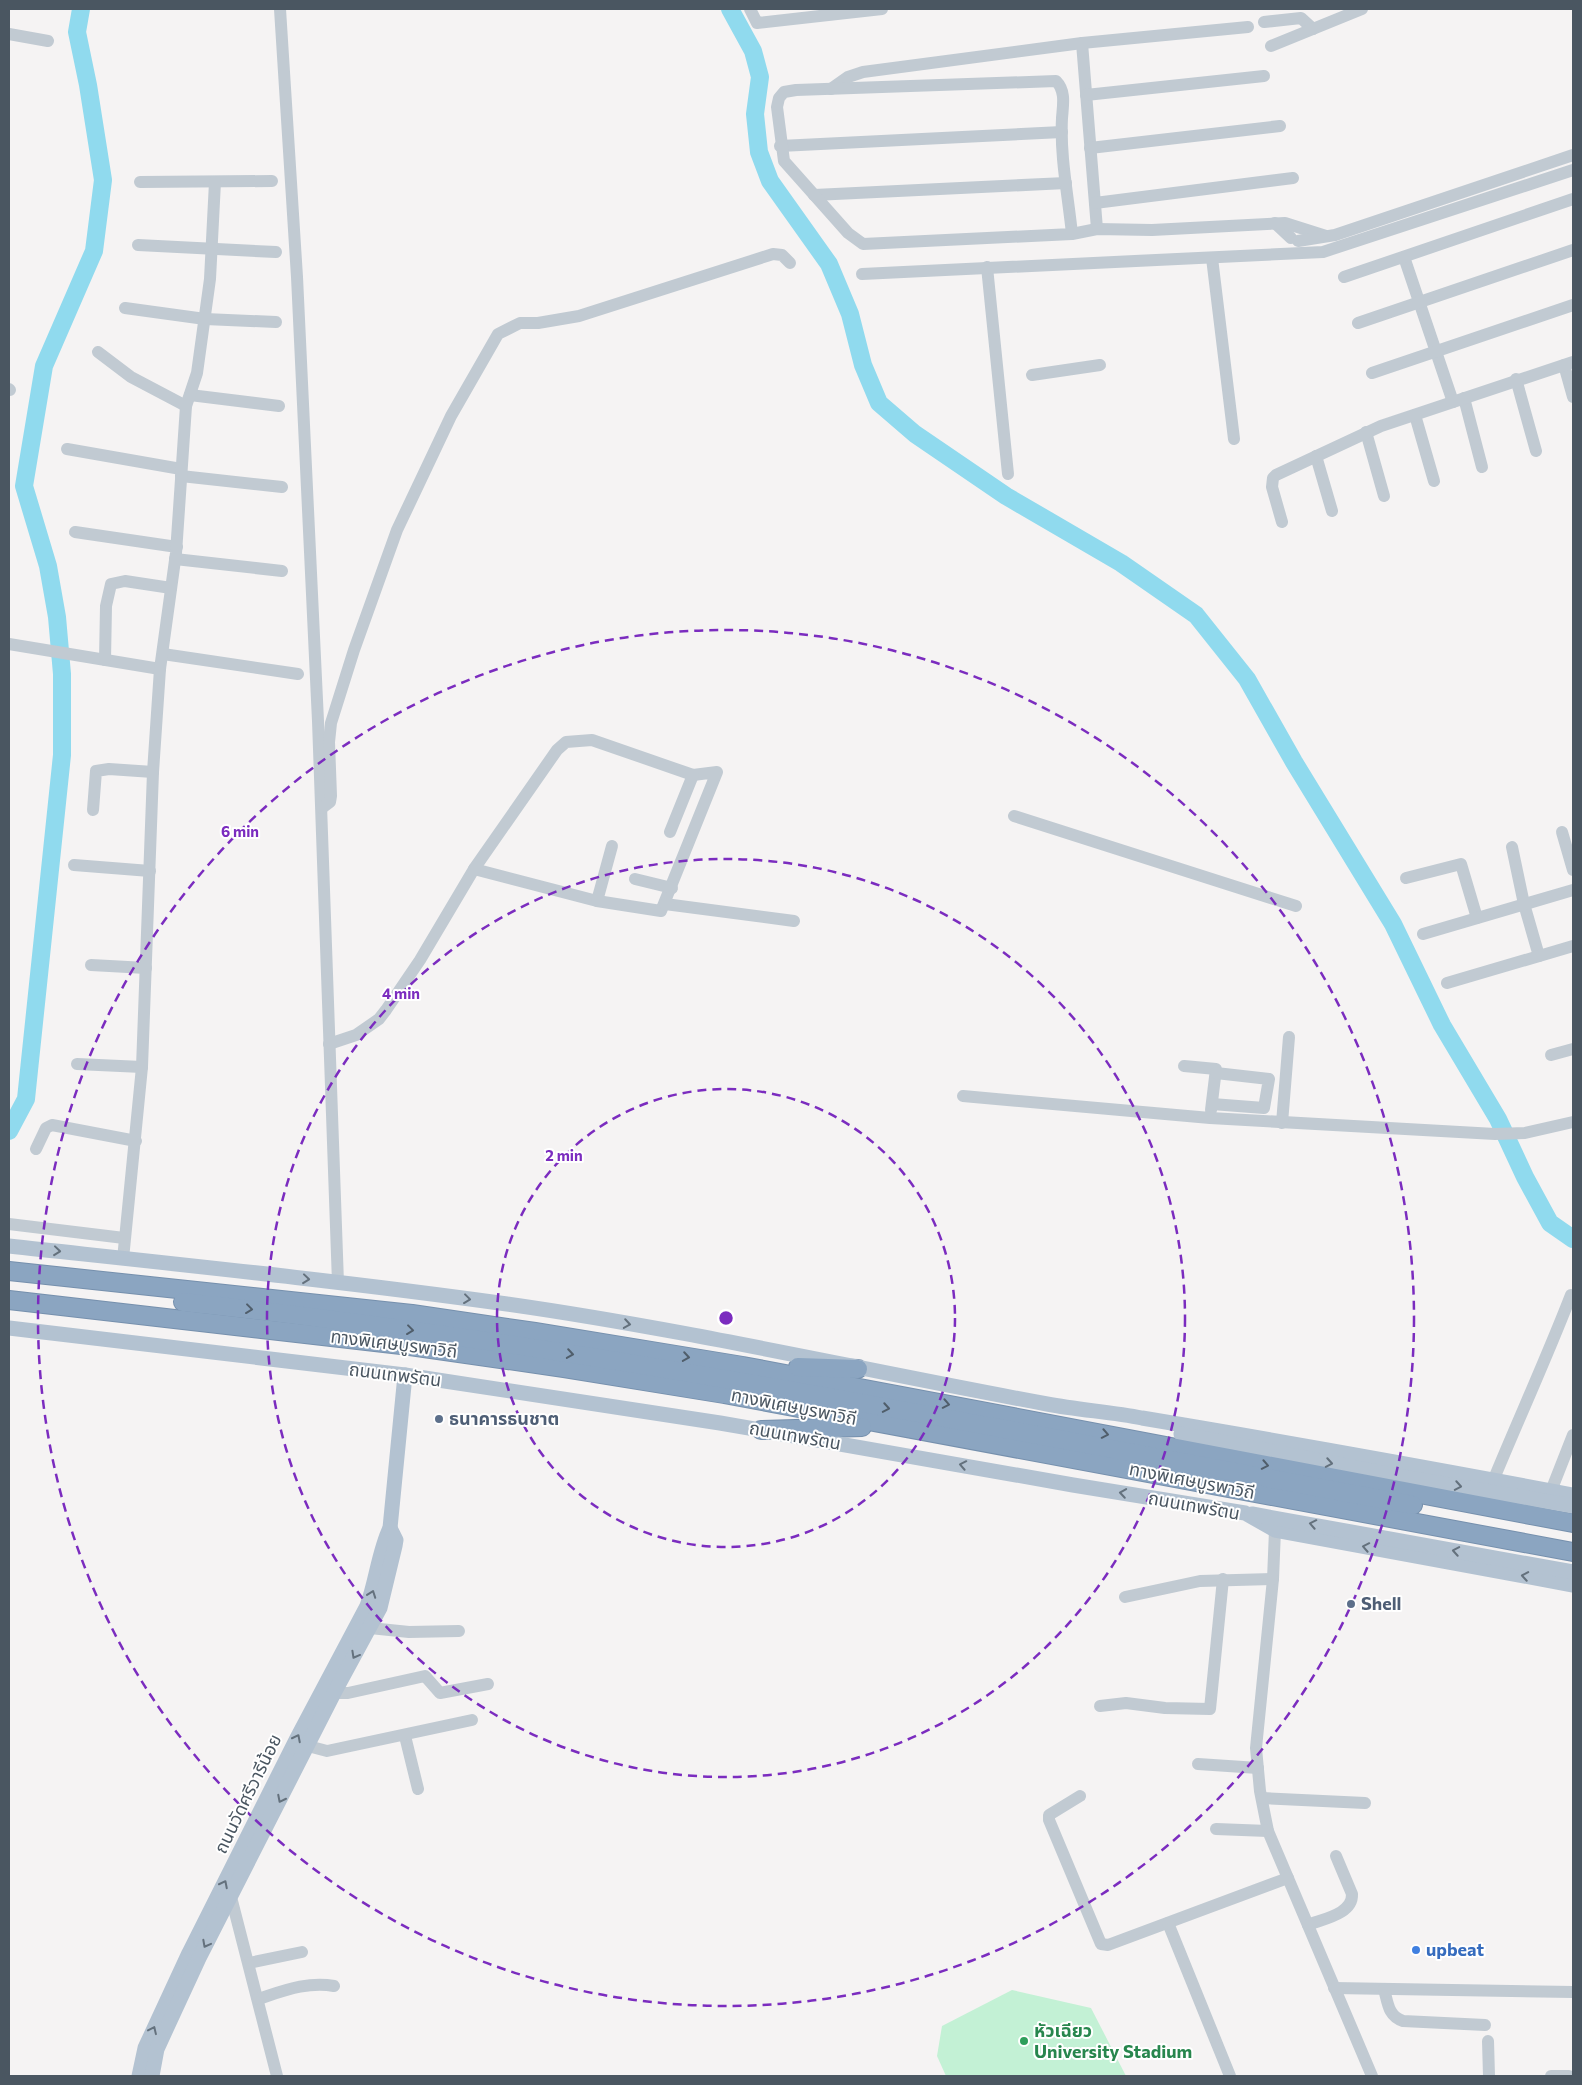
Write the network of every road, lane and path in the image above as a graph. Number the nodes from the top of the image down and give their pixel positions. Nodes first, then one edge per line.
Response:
1 (280, 9) edge
2 (750, 9) edge
3 (882, 9) edge
4 (1362, 9) edge
5 (1301, 14) edge
6 (1264, 22) dead end
7 (1248, 28) dead end
8 (1314, 29) junction
9 (9, 34) edge
10 (48, 41) dead end
11 (1082, 43) junction
12 (1271, 46) dead end
13 (1264, 76) dead end
14 (831, 89) junction
15 (1086, 95) junction
16 (1280, 126) dead end
17 (1062, 132) junction
18 (780, 146) junction
19 (1090, 148) junction
20 (1573, 154) edge
21 (1573, 170) edge
22 (1293, 178) dead end
23 (272, 181) dead end
24 (140, 182) dead end
25 (215, 182) junction
26 (1066, 182) junction
27 (814, 195) junction
28 (1573, 199) edge
29 (1095, 203) junction
30 (1275, 223) junction
31 (1097, 229) junction
32 (1072, 234) junction
33 (1326, 236) junction
34 (138, 245) dead end
35 (212, 248) junction
36 (1573, 250) edge
37 (276, 252) dead end
38 (1404, 257) junction
39 (1212, 258) junction
40 (790, 263) dead end
41 (987, 267) junction
42 (862, 274) dead end
43 (1344, 276) dead end
44 (1420, 303) junction
45 (1573, 305) edge
46 (125, 308) dead end
47 (205, 319) junction
48 (276, 322) dead end
49 (1358, 323) dead end
50 (98, 352) dead end
51 (1436, 352) junction
52 (1569, 363) edge
53 (1100, 365) dead end
54 (1372, 373) dead end
55 (1032, 375) dead end
56 (1516, 379) junction
57 (1573, 397) edge
58 (1458, 400) junction
59 (188, 401) junction
60 (279, 406) dead end
61 (1415, 415) junction
62 (1366, 432) junction
63 (1234, 439) dead end
64 (67, 449) dead end
65 (1536, 452) dead end
66 (1316, 456) junction
67 (1482, 467) dead end
68 (181, 472) junction
69 (1008, 474) dead end
70 (1434, 481) dead end
71 (282, 487) dead end
72 (1384, 496) dead end
73 (1332, 511) dead end
74 (1282, 522) dead end
75 (75, 532) dead end
76 (176, 553) junction
77 (282, 571) dead end
78 (171, 588) junction
79 (9, 644) edge
80 (163, 654) junction
81 (105, 660) junction
82 (160, 669) junction
83 (298, 674) dead end
84 (153, 772) junction
85 (693, 775) junction
86 (322, 808) junction
87 (93, 810) dead end
88 (1014, 816) dead end
89 (670, 832) dead end
90 (1562, 832) dead end
91 (612, 846) dead end
92 (1512, 847) dead end
93 (74, 864) dead end
94 (474, 869) junction
95 (150, 870) junction
96 (1573, 870) edge
97 (1406, 878) dead end
98 (635, 879) dead end
99 (672, 888) junction
100 (1573, 890) edge
101 (596, 901) junction
102 (665, 904) junction
103 (1524, 904) junction
104 (1296, 906) dead end
105 (1477, 918) junction
106 (794, 921) dead end
107 (1423, 934) dead end
108 (1573, 946) edge
109 (1539, 956) junction
110 (91, 965) dead end
111 (146, 968) junction
112 (1447, 983) dead end
113 (1288, 1037) dead end
114 (329, 1044) junction
115 (1573, 1049) edge
116 (1551, 1055) dead end
117 (77, 1064) dead end
118 (1184, 1066) dead end
119 (142, 1068) junction
120 (1216, 1073) junction
121 (963, 1096) dead end
122 (1212, 1104) junction
123 (1210, 1118) junction
124 (1573, 1122) edge
125 (1282, 1123) junction
126 (136, 1140) junction
127 (36, 1149) dead end
128 (9, 1224) edge
129 (124, 1238) junction
130 (9, 1246) edge
131 (123, 1259) junction
132 (9, 1271) edge
133 (9, 1283) edge
134 (338, 1283) junction
135 (1571, 1294) dead end
136 (9, 1300) edge
137 (9, 1306) edge
138 (9, 1328) edge
139 (743, 1366) junction
140 (858, 1369) junction
141 (405, 1375) junction
142 (1059, 1406) junction
143 (868, 1427) junction
144 (761, 1430) junction
145 (1573, 1435) edge
146 (1493, 1481) junction
147 (1551, 1491) junction
148 (1573, 1495) edge
149 (1573, 1506) edge
150 (1245, 1513) junction
151 (1573, 1523) edge
152 (390, 1528) junction
153 (1275, 1530) junction
154 (1573, 1535) edge
155 (1573, 1552) edge
156 (1573, 1558) edge
157 (1573, 1572) edge
158 (1224, 1579) junction
159 (1273, 1579) junction
160 (1573, 1585) edge
161 (1125, 1597) dead end
162 (370, 1628) junction
163 (459, 1630) dead end
164 (488, 1684) dead end
165 (334, 1693) junction
166 (1100, 1706) dead end
167 (472, 1720) dead end
168 (405, 1736) junction
169 (308, 1746) junction
170 (1198, 1764) dead end
171 (1258, 1768) junction
172 (418, 1790) dead end
173 (1080, 1796) dead end
174 (1262, 1798) junction
175 (1365, 1803) dead end
176 (1216, 1828) dead end
177 (1268, 1831) junction
178 (1336, 1856) dead end
179 (1288, 1878) junction
180 (231, 1897) junction
181 (1168, 1923) junction
182 (1308, 1925) junction
183 (302, 1952) dead end
184 (249, 1962) junction
185 (334, 1986) dead end
186 (1334, 1988) junction
187 (1384, 1989) junction
188 (1573, 1992) edge
189 (258, 1999) junction
190 (1485, 2025) dead end
191 (1488, 2041) dead end
192 (139, 2076) edge
193 (152, 2076) edge
194 (277, 2076) edge
195 (1230, 2076) edge
196 (1372, 2076) edge
197 (1489, 2076) edge
198 (1551, 2076) edge
199 (1569, 2076) edge

1 - 86 street
2 - 3 street
4 - 8 street
5 - 6 street
5 - 8 street
7 - 11 street
8 - 12 street
9 - 10 street
11 - 14 street
11 - 15 street
13 - 15 street
14 - 17 street
14 - 18 street
15 - 19 street
16 - 19 street
17 - 18 street
17 - 26 street
18 - 27 street
19 - 29 street
20 - 33 street
21 - 39 street
22 - 29 street
23 - 25 street
24 - 25 street
25 - 35 street
26 - 27 street
26 - 32 street
27 - 32 street
28 - 38 street
29 - 31 street
30 - 31 street
30 - 33 street
30 - 33 street
31 - 32 street
34 - 35 street
35 - 37 street
35 - 47 street
36 - 44 street
38 - 43 street
38 - 44 street
39 - 41 street
39 - 63 street
40 - 86 street
41 - 42 street
41 - 69 street
44 - 49 street
44 - 51 street
45 - 51 street
46 - 47 street
47 - 48 street
47 - 59 street
50 - 59 street
51 - 54 street
51 - 58 street
52 - 56 street
52 - 57 street
53 - 55 street
56 - 58 street
56 - 65 street
58 - 61 street
58 - 67 street
59 - 60 street
59 - 68 street
61 - 62 street
61 - 70 street
62 - 66 street
62 - 72 street
64 - 68 street
66 - 73 street
66 - 74 street
68 - 71 street
68 - 76 street
75 - 76 street
76 - 77 street
76 - 78 street
78 - 80 street
78 - 81 street
79 - 81 street
80 - 82 street
80 - 83 street
81 - 82 street
82 - 84 street
84 - 87 street
84 - 95 street
85 - 89 street
85 - 94 street
85 - 99 street
86 - 114 street
88 - 104 street
90 - 96 street
91 - 101 street
92 - 103 street
93 - 95 street
94 - 101 street
94 - 114 street
95 - 111 street
97 - 105 street
98 - 99 street
99 - 102 street
100 - 103 street
101 - 102 street
102 - 106 street
103 - 105 street
103 - 109 street
105 - 107 street
108 - 109 street
109 - 112 street
110 - 111 street
111 - 119 street
113 - 125 street
114 - 134 street
115 - 116 street
117 - 119 street
118 - 120 street
119 - 126 street
120 - 122 street
120 - 122 street
121 - 123 street
122 - 123 street
123 - 125 street
124 - 125 street
126 - 127 street
126 - 129 street
128 - 129 street
129 - 131 street
130 -> 131 main road
131 -> 134 main road
132 -> 139 highway
133 -> 154 highway, ทางพิเศษบูรพาวิถี
134 -> 140 main road
135 - 146 street
136 - 155 highway, ทางพิเศษบูรพาวิถี
137 - 143 highway, ถนนเทพรัตน
138 - 141 main road, ถนนเทพรัตน
139 - 140 highway
139 -> 151 highway
140 - 142 main road
141 - 144 main road, ถนนเทพรัตน
141 - 152 main road, ถนนวัดศรีวารีน้อย
142 - 146 main road
142 -> 149 main road
143 - 144 highway
143 - 156 highway, ถนนเทพรัตน
150 -> 144 main road, ถนนเทพรัตน
145 - 147 street
146 - 147 main road
147 - 148 main road
150 - 153 main road, ถนนเทพรัตน
157 -> 150 main road
152 - 162 main road, ถนนวัดศรีวารีน้อย
192 -> 152 main road, ถนนวัดศรีวารีน้อย
153 - 159 street
160 -> 153 main road, ถนนเทพรัตน
158 - 159 street
158 - 161 street
158 - 166 street
159 - 171 street
162 - 163 street
162 -> 165 main road, ถนนวัดศรีวารีน้อย
164 - 165 street
165 - 169 main road, ถนนวัดศรีวารีน้อย
167 - 168 street
168 - 169 street
168 - 172 street
169 -> 180 main road, ถนนวัดศรีวารีน้อย
170 - 171 street
171 - 174 street
173 - 181 street
174 - 175 street
174 - 177 street
176 - 177 street
177 - 179 street
178 - 182 street
179 - 181 street
179 - 182 street
180 - 184 street
180 -> 193 main road, ถนนวัดศรีวารีน้อย
181 - 195 street
182 - 186 street
183 - 184 street
184 - 189 street
185 - 189 street
186 - 187 street
186 - 196 street
187 - 188 street
187 - 190 street
189 - 194 street
191 - 197 street
198 - 199 street

